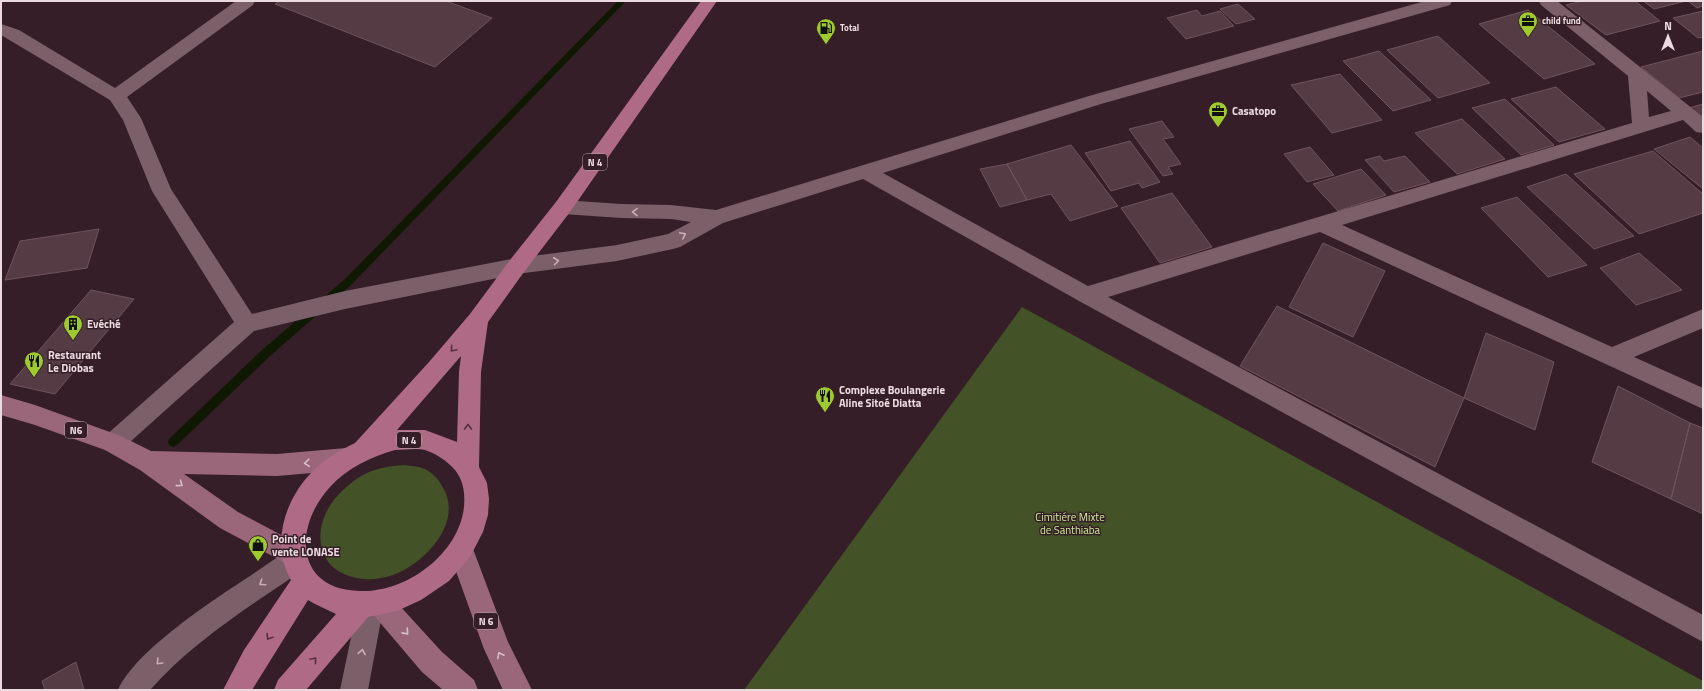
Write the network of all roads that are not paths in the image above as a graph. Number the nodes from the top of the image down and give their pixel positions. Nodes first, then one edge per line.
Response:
1 (247, 1) edge
2 (709, 1) edge
3 (1444, 1) edge
4 (1547, 1) edge
5 (1, 29) edge
6 (1637, 75) junction
7 (116, 96) junction
8 (1685, 113) junction
9 (1641, 126) junction
10 (1703, 127) edge
11 (866, 172) junction
12 (563, 207) junction
13 (716, 218) junction
14 (1322, 224) junction
15 (517, 266) junction
16 (1086, 295) junction
17 (1703, 318) edge
18 (478, 320) junction
19 (247, 324) junction
20 (1612, 357) junction
21 (1703, 399) edge
22 (1, 405) edge
23 (113, 443) junction
24 (355, 454) junction
25 (148, 462) junction
26 (468, 466) junction
27 (461, 549) junction
28 (297, 566) junction
29 (371, 604) junction
30 (1703, 629) edge
31 (130, 688) edge
32 (237, 690) edge
33 (288, 690) edge
34 (354, 690) edge
35 (464, 690) edge
36 (518, 690) edge

1 - 7 street
2 - 12 highway, N 4
3 - 11 street
4 - 6 street
5 - 7 street
6 - 8 street
6 - 9 street
7 - 19 street
8 - 9 street
8 - 10 street
9 - 14 street
11 - 13 street
11 - 16 street
13 -> 12 street
12 - 15 highway, N 4
15 -> 13 street
14 - 16 street
14 - 20 street
15 - 18 highway, N 4
15 - 19 street
16 - 30 street
17 - 20 street
18 -> 24 highway, N 4
26 -> 18 highway, N 4
19 - 23 street
20 - 21 street
22 - 23 main road, N6
23 - 25 main road, N6
24 -> 25 main road
24 - 26 highway, N 4
24 - 28 highway, N 4
25 -> 28 main road
26 - 27 highway, N 4
27 - 29 highway, N 4
36 -> 27 main road, N 6
28 - 29 highway, N 4
28 -> 31 street
28 -> 32 highway
33 -> 29 highway, N 4
34 -> 29 street
29 -> 35 main road

